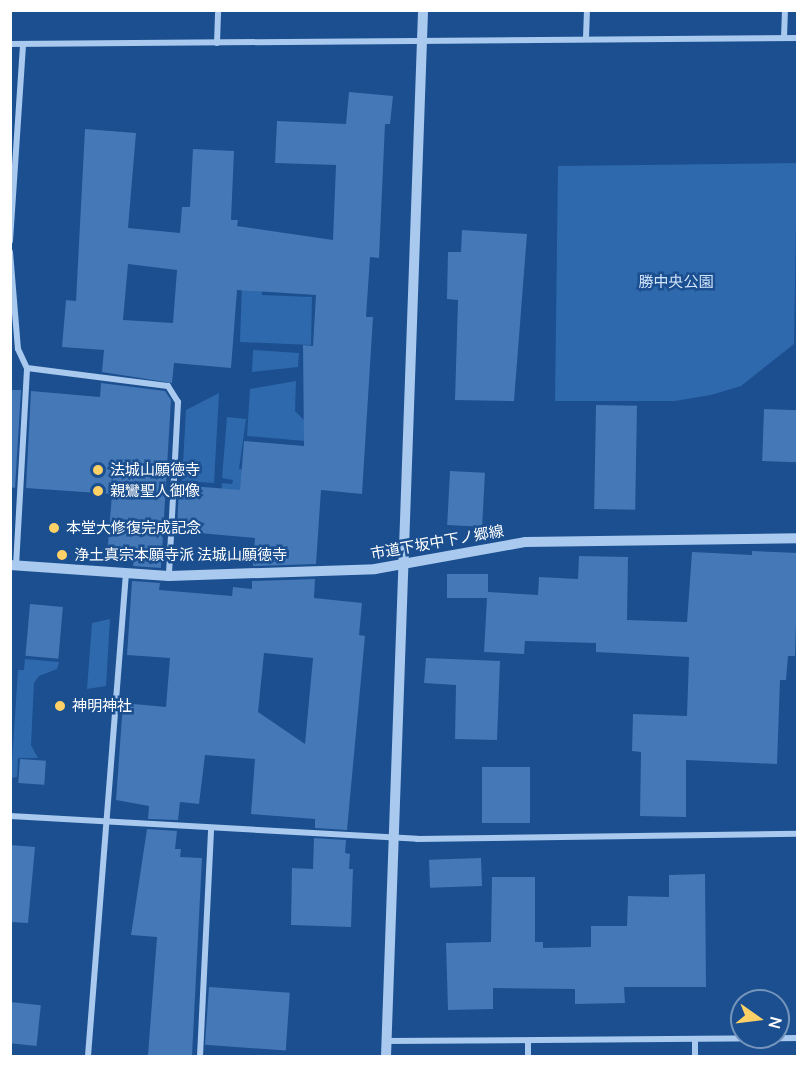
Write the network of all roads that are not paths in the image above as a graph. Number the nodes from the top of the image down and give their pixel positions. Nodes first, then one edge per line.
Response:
1 (218, 10) edge
2 (423, 10) edge
3 (587, 10) edge
4 (785, 10) edge
5 (586, 38) junction
6 (784, 38) junction
7 (798, 38) edge
8 (422, 40) junction
9 (217, 43) junction
10 (10, 44) edge
11 (23, 44) junction
12 (10, 241) edge
13 (10, 252) edge
14 (27, 368) junction
15 (798, 538) edge
16 (405, 562) junction
17 (13, 566) edge
18 (126, 574) junction
19 (169, 576) junction
20 (10, 816) edge
21 (108, 824) junction
22 (211, 830) junction
23 (798, 834) edge
24 (396, 839) junction
25 (798, 1038) edge
26 (695, 1039) junction
27 (386, 1041) junction
28 (528, 1042) junction
29 (88, 1056) edge
30 (200, 1056) edge
31 (386, 1056) edge
32 (528, 1056) edge
33 (695, 1056) edge

1 - 9 street
2 - 8 street
3 - 5 street
4 - 6 street
5 - 6 street
5 - 8 street
6 - 7 street
8 - 9 street
8 - 16 street
9 - 11 street
10 - 11 street
11 - 12 street
13 - 14 street
14 - 17 street
14 - 19 street
15 - 16 street, 市道下坂中下ノ郷線
16 - 19 street, 市道下坂中下ノ郷線
16 - 24 street
17 - 18 street, 市道下坂中下ノ郷線
18 - 19 street, 市道下坂中下ノ郷線
18 - 21 street
20 - 21 street
21 - 22 street
21 - 29 street
22 - 24 street
22 - 30 street
23 - 24 street
24 - 27 street
25 - 26 street
26 - 28 street
26 - 33 street
27 - 28 street
27 - 31 street
28 - 32 street

